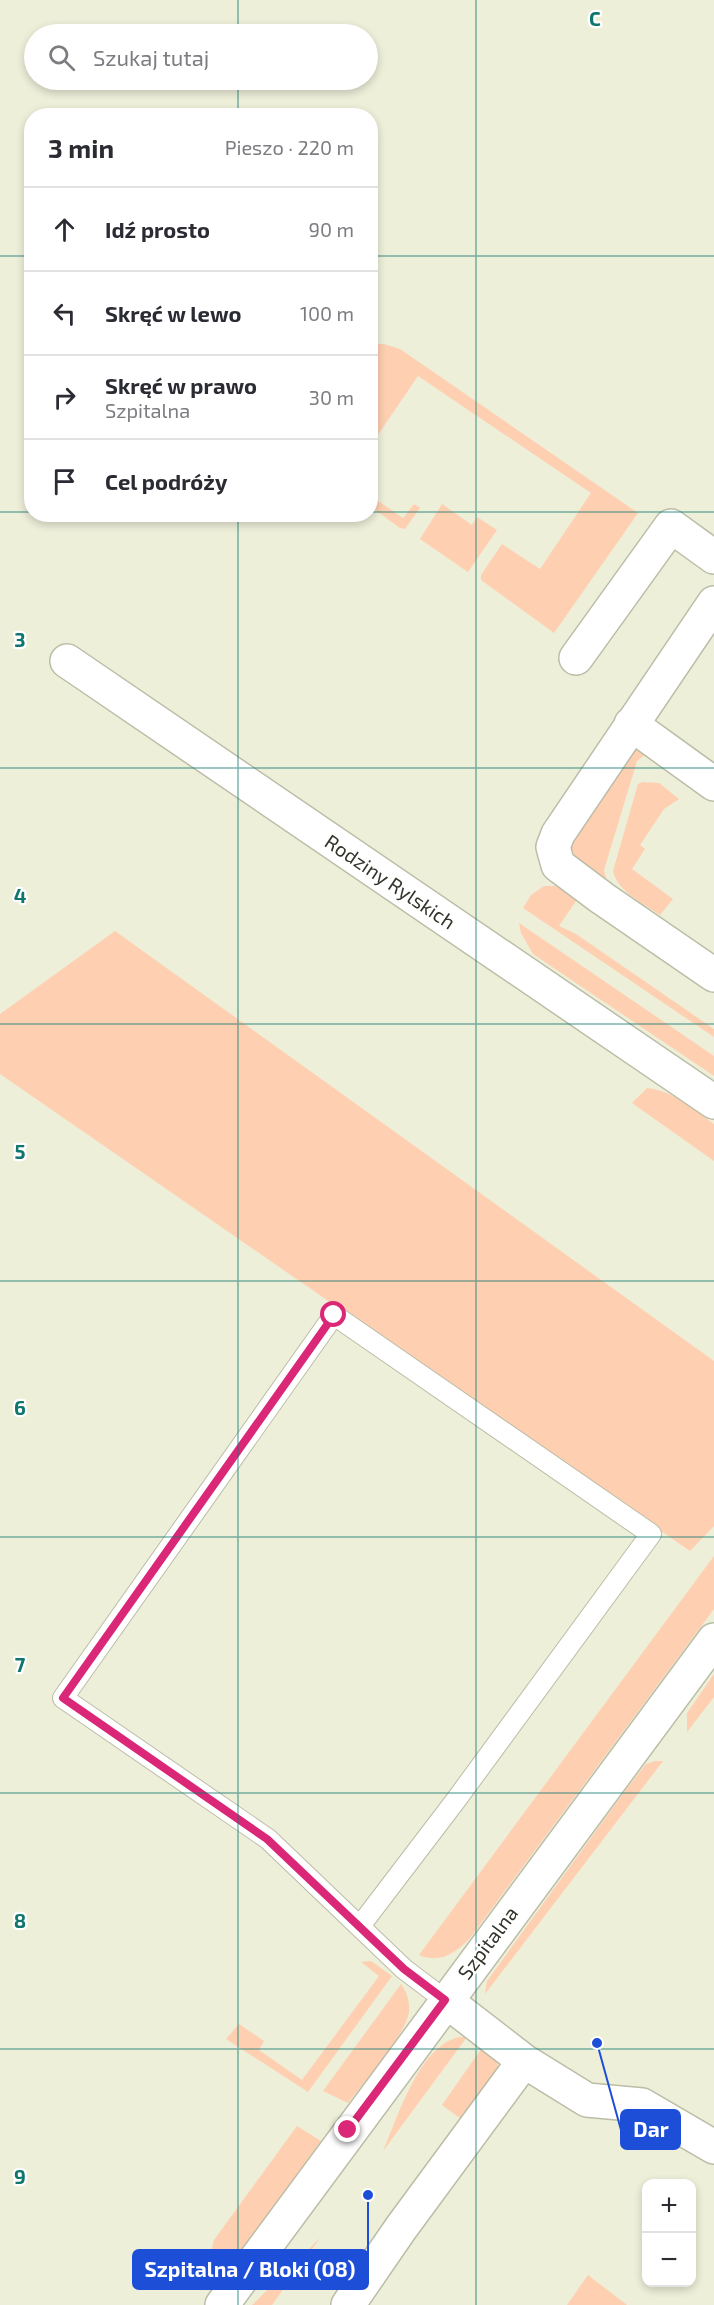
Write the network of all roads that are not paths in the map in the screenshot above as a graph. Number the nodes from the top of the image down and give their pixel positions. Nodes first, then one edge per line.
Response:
1 (714, 557) edge
2 (714, 603) edge
3 (576, 658) dead end
4 (66, 661) dead end
5 (631, 723) junction
6 (714, 784) edge
7 (714, 975) edge
8 (714, 1102) edge
9 (714, 1640) edge
10 (360, 1926) junction
11 (445, 2000) junction
12 (524, 2061) junction
13 (714, 2146) edge
14 (222, 2305) edge
15 (348, 2305) edge

1 - 3 street
2 - 5 street
4 - 8 street, Rodziny Rylskich
5 - 6 street
5 - 7 street
9 - 11 street, Szpitalna
10 - 10 lane
10 - 11 lane
11 - 12 street
11 - 14 street, Szpitalna
12 - 13 street
12 - 15 street

